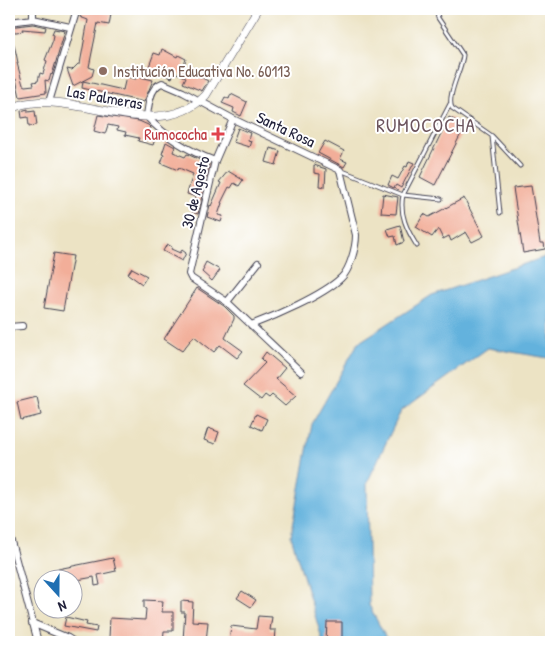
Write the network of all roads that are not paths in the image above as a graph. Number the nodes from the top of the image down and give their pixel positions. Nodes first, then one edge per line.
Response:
1 (33, 9) edge
2 (77, 9) edge
3 (258, 9) edge
4 (436, 9) edge
5 (33, 19) junction
6 (9, 22) edge
7 (70, 28) junction
8 (9, 88) edge
9 (49, 102) junction
10 (200, 102) junction
11 (450, 104) junction
12 (12, 108) edge
13 (147, 117) junction
14 (233, 120) junction
15 (492, 136) junction
16 (215, 161) junction
17 (520, 166) dead end
18 (340, 170) junction
19 (403, 195) junction
20 (441, 199) dead end
21 (500, 213) dead end
22 (417, 246) dead end
23 (258, 262) dead end
24 (227, 302) junction
25 (9, 326) edge
26 (22, 326) dead end
27 (251, 326) junction
28 (301, 372) dead end
29 (9, 534) edge
30 (32, 623) junction
31 (38, 642) edge
32 (74, 642) edge

1 - 5 street
2 - 7 street
3 - 10 street
4 - 11 lane
5 - 6 street
5 - 7 street
7 - 9 street
8 - 12 street
9 - 12 street, Las Palmeras
9 - 13 street, Las Palmeras
10 - 13 street
10 - 13 street, Santa Rosa
10 - 14 street, Santa Rosa
11 - 15 lane
11 - 19 lane
13 - 16 street, Las Palmeras
14 - 16 street, 30 de Agosto
14 - 18 street, Santa Rosa
15 - 17 lane
15 - 21 lane
16 - 24 street, 30 de Agosto
18 - 19 lane, Santa Rosa
18 - 27 street
19 - 20 lane, Santa Rosa
19 - 22 lane
23 - 24 street
24 - 27 street
25 - 26 street
27 - 28 street
29 - 30 street
30 - 31 street
30 - 32 street

